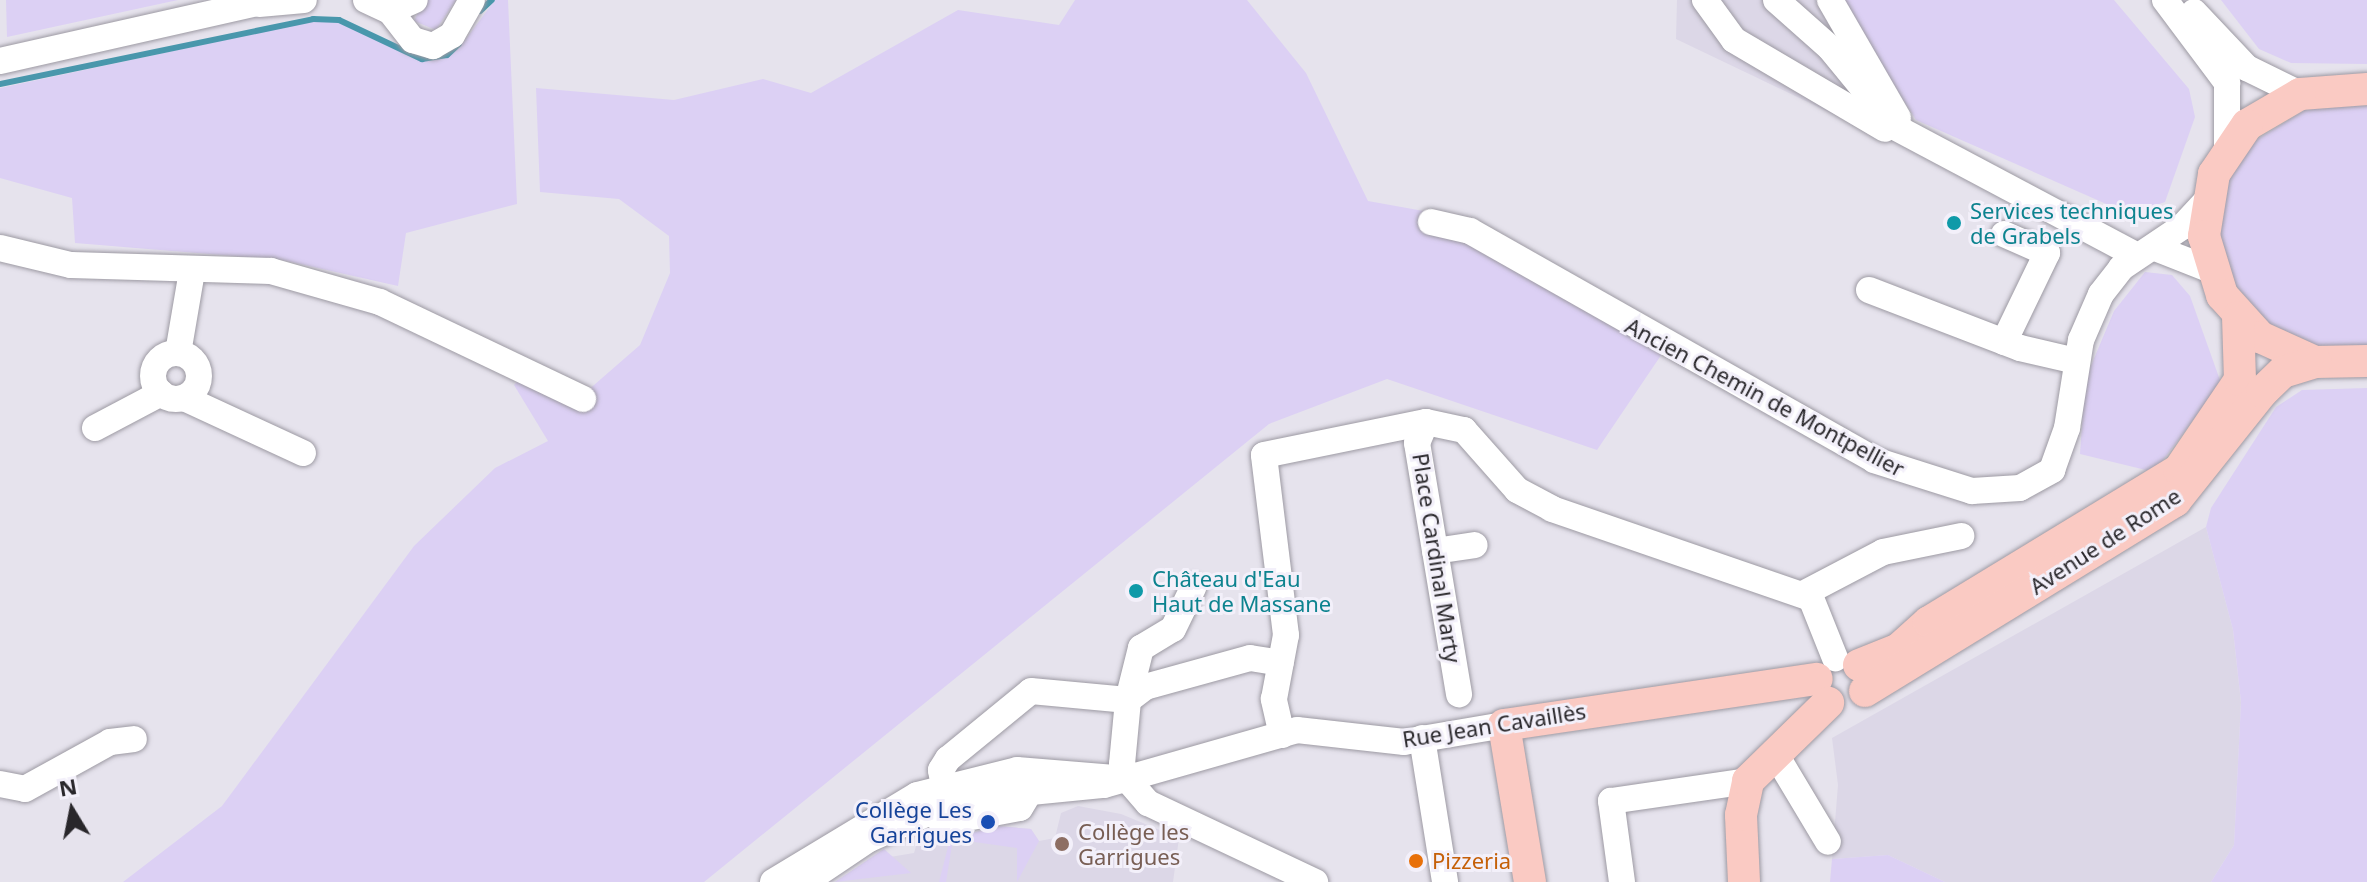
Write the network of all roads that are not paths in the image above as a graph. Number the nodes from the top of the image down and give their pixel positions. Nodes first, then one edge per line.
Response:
1 (304, 0) edge
2 (472, 0) edge
3 (1705, 0) edge
4 (1776, 0) edge
5 (1830, 0) edge
6 (2165, 0) edge
7 (2184, 0) edge
8 (265, 2) edge
9 (397, 9) edge
10 (0, 61) edge
11 (2367, 89) edge
12 (2300, 94) junction
13 (1915, 140) junction
14 (2227, 149) junction
15 (2206, 201) junction
16 (1431, 222) dead end
17 (2004, 234) dead end
18 (0, 248) edge
19 (2145, 251) junction
20 (2211, 270) junction
21 (192, 271) junction
22 (1869, 290) dead end
23 (2238, 317) junction
24 (2004, 342) junction
25 (178, 353) junction
26 (2076, 361) junction
27 (2367, 361) edge
28 (2315, 362) junction
29 (172, 395) junction
30 (583, 399) dead end
31 (1426, 422) junction
32 (95, 428) dead end
33 (303, 453) dead end
34 (1961, 536) dead end
35 (1475, 545) dead end
36 (1435, 551) junction
37 (1193, 588) dead end
38 (1803, 594) junction
39 (1281, 663) junction
40 (1841, 679) junction
41 (1459, 695) dead end
42 (1128, 700) junction
43 (1504, 725) junction
44 (1282, 735) junction
45 (1422, 738) junction
46 (134, 739) dead end
47 (1776, 755) junction
48 (1127, 779) junction
49 (1748, 781) junction
50 (0, 784) edge
51 (944, 786) junction
52 (1828, 842) dead end
53 (773, 882) edge
54 (805, 882) edge
55 (1315, 882) edge
56 (1445, 882) edge
57 (1530, 882) edge
58 (1622, 882) edge
59 (1744, 882) edge

1 - 8 street
2 - 9 street
3 - 13 street
4 - 13 street
5 - 13 street
6 - 14 street
7 - 12 street
8 - 10 street
11 - 12 main road
12 - 14 main road
13 - 19 street
14 - 15 main road
15 - 19 street, Ancien Chemin de Montpellier
15 - 20 main road
16 - 26 street, Ancien Chemin de Montpellier
17 - 24 street
18 - 21 street
19 - 20 street
19 - 26 street, Ancien Chemin de Montpellier
20 - 23 main road
21 - 25 street
21 - 30 street
22 - 24 street
23 - 28 main road
23 - 40 main road, Avenue de Rome
24 - 26 street
25 - 29 street
25 - 29 street
27 - 28 main road
28 - 40 main road, Avenue de Rome
29 - 32 street
29 - 33 street
31 - 36 street, Place Cardinal Marty
31 - 38 street
31 - 39 street
34 - 38 street
35 - 36 street
36 - 41 street, Place Cardinal Marty
37 - 42 street
38 - 40 street
39 - 42 street
39 - 44 street
40 - 43 main road, Rue Jean Cavaillès
40 - 47 main road, Avenue de Rome
42 - 48 street
42 - 51 street
43 - 45 street, Rue Jean Cavaillès
43 - 57 main road
44 - 45 street, Rue Jean Cavaillès
44 - 48 street, Rue Jean Cavaillès
45 - 56 street
46 - 50 street
47 - 49 main road, Avenue de Rome
47 - 52 street
48 - 51 street
48 - 54 street
48 - 55 street
49 - 58 street
49 - 59 main road
51 - 53 street

